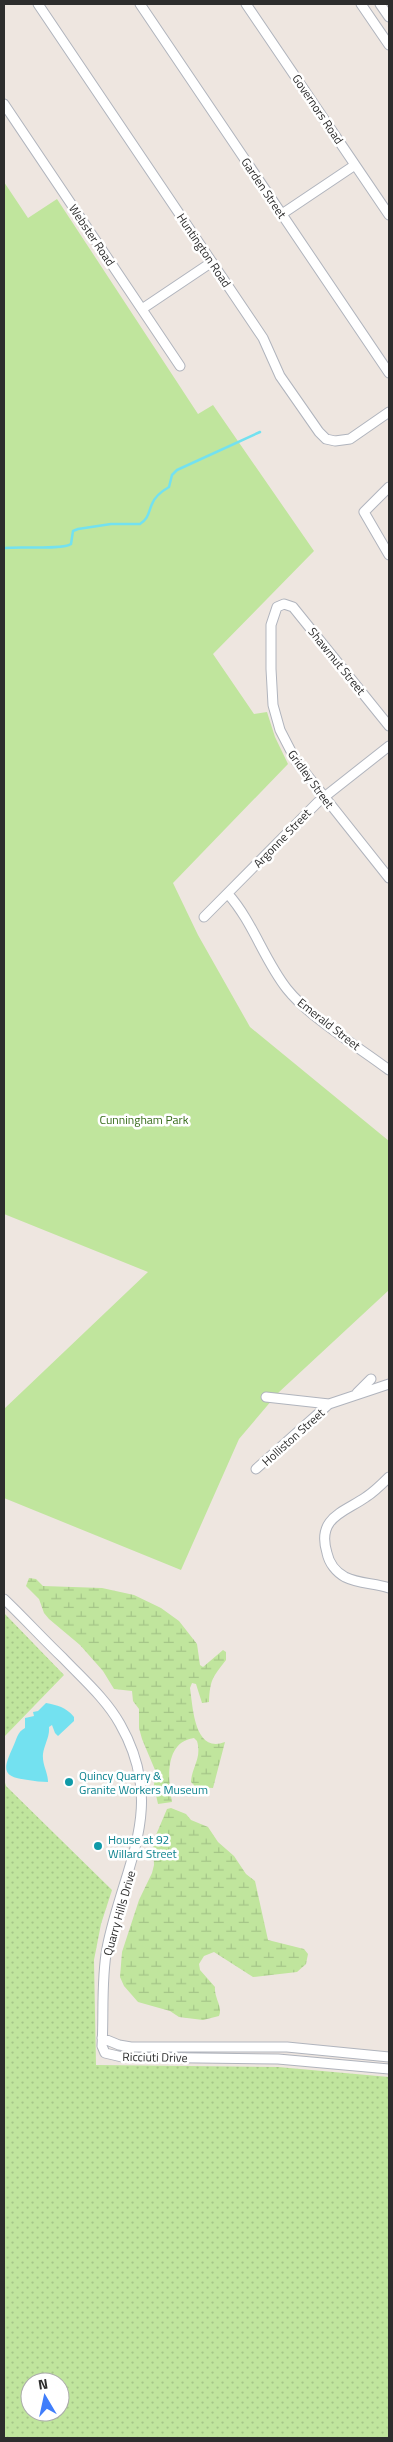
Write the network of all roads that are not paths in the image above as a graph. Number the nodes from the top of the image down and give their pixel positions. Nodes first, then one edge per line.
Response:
1 (38, 4) edge
2 (140, 4) edge
3 (246, 4) edge
4 (361, 4) edge
5 (380, 4) edge
6 (389, 17) edge
7 (389, 45) edge
8 (4, 104) edge
9 (355, 165) junction
10 (282, 214) junction
11 (389, 215) edge
12 (212, 262) junction
13 (142, 309) junction
14 (180, 366) dead end
15 (389, 373) edge
16 (389, 412) edge
17 (389, 487) edge
18 (389, 555) edge
19 (280, 605) joint
20 (389, 726) edge
21 (389, 746) edge
22 (324, 797) junction
23 (389, 878) edge
24 (228, 894) junction
25 (204, 918) dead end
26 (389, 1070) edge
27 (371, 1380) dead end
28 (389, 1384) edge
29 (354, 1395) junction
30 (266, 1397) dead end
31 (329, 1404) junction
32 (256, 1469) dead end
33 (389, 1477) edge
34 (389, 1588) edge
35 (4, 1599) edge
36 (102, 2038) junction
37 (389, 2057) edge
38 (389, 2069) edge

1 - 12 street, Huntington Road
2 - 10 street, Garden Street
3 - 9 street, Governors Road
4 - 7 street
5 - 6 street
8 - 13 street, Webster Road
9 - 10 street
9 - 11 street, Governors Road
10 - 15 street, Garden Street
12 - 13 street
12 - 16 street, Huntington Road
13 - 14 street, Webster Road
17 - 18 street
19 - 20 street, Shawmut Street
19 - 22 street, Gridley Street
21 - 22 street, Argonne Street
22 - 23 street, Gridley Street
22 - 24 street, Argonne Street
24 - 25 street, Argonne Street
24 - 26 street, Emerald Street
27 - 29 street
28 - 29 street
29 - 31 street
30 - 31 street
31 - 32 street, Holliston Street
33 - 34 street
35 - 36 street, Quarry Hills Drive
36 - 37 street, Ricciuti Drive
36 - 38 street, Ricciuti Drive

